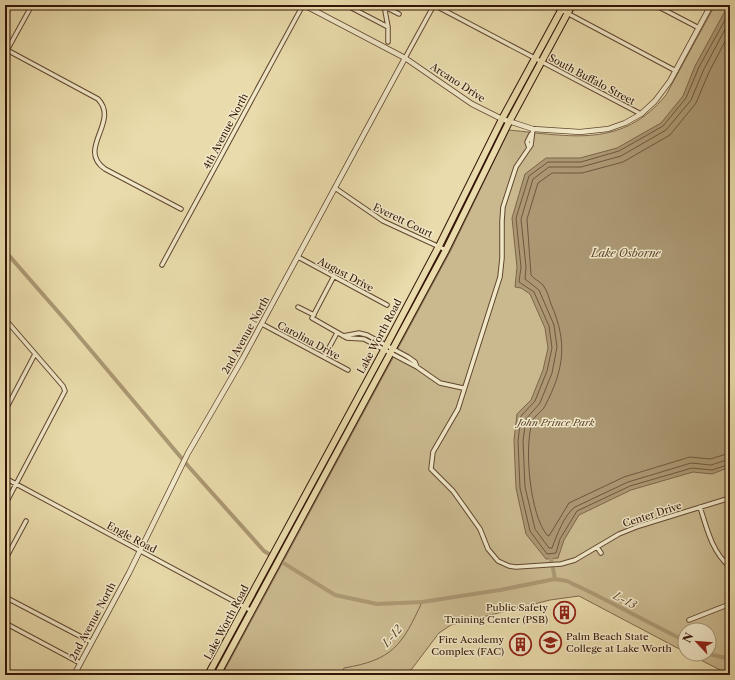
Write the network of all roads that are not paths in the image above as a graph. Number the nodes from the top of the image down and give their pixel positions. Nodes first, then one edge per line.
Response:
1 (32, 5) edge
2 (303, 5) edge
3 (346, 5) edge
4 (434, 5) edge
5 (552, 5) edge
6 (572, 5) edge
7 (655, 5) edge
8 (711, 5) edge
9 (385, 7) edge
10 (563, 7) edge
11 (568, 13) junction
12 (399, 14) dead end
13 (388, 27) junction
14 (699, 28) junction
15 (388, 42) dead end
16 (7, 50) junction
17 (5, 54) edge
18 (405, 58) junction
19 (536, 58) junction
20 (542, 62) junction
21 (676, 71) junction
22 (641, 114) junction
23 (502, 119) junction
24 (509, 122) junction
25 (533, 129) junction
26 (335, 188) junction
27 (182, 209) dead end
28 (439, 246) junction
29 (446, 250) junction
30 (298, 257) junction
31 (162, 265) dead end
32 (334, 276) junction
33 (386, 305) dead end
34 (298, 307) dead end
35 (314, 314) junction
36 (5, 319) edge
37 (262, 324) junction
38 (337, 333) junction
39 (385, 348) junction
40 (391, 351) junction
41 (35, 354) junction
42 (324, 357) junction
43 (348, 370) dead end
44 (463, 388) junction
45 (5, 411) edge
46 (5, 478) edge
47 (16, 484) junction
48 (306, 493) junction
49 (730, 498) edge
50 (5, 505) edge
51 (700, 507) junction
52 (26, 521) dead end
53 (297, 526) junction
54 (598, 547) junction
55 (140, 550) junction
56 (601, 553) dead end
57 (5, 560) edge
58 (730, 567) edge
59 (5, 597) edge
60 (730, 604) edge
61 (245, 606) junction
62 (252, 611) junction
63 (689, 620) dead end
64 (5, 623) edge
65 (91, 642) junction
66 (80, 663) junction
67 (5, 671) edge
68 (13, 675) edge
69 (74, 675) edge
70 (208, 675) edge
71 (217, 675) edge

1 - 16 street
2 - 18 street, Arcano Drive
2 - 31 street, 4th Avenue North
3 - 13 street
4 - 18 street, 2nd Avenue North
4 - 19 street, South Buffalo Street
5 - 10 street
6 - 11 main road, Lake Worth Road
7 - 14 street
8 - 14 street, Arcano Drive
9 - 12 street
9 - 13 street
10 - 11 street
10 - 19 main road, Lake Worth Road
11 - 20 main road, Lake Worth Road
11 - 21 street
13 - 15 street
14 - 21 street, Arcano Drive
16 - 17 street
16 - 27 street
18 - 23 street, Arcano Drive
18 - 26 street, 2nd Avenue North
19 - 20 street, South Buffalo Street
19 - 23 main road, Lake Worth Road
20 - 22 street, South Buffalo Street
20 - 24 main road, Lake Worth Road
21 - 22 street, Arcano Drive
22 - 25 street, Arcano Drive
23 - 24 street, Arcano Drive
23 - 28 main road, Lake Worth Road
24 - 25 street, Arcano Drive
24 - 29 main road, Lake Worth Road
25 - 44 street, Center Drive
26 - 28 street, Everett Court
26 - 30 street, 2nd Avenue North
28 - 29 street, Everett Court
28 - 39 main road, Lake Worth Road
29 - 40 main road, Lake Worth Road
30 - 32 street, August Drive
30 - 37 street, 2nd Avenue North
32 - 33 street, August Drive
32 - 35 street
34 - 35 street
35 - 38 street
36 - 41 street
37 - 42 street, Carolina Drive
37 - 55 street, 2nd Avenue North
38 - 39 street
38 - 42 street
39 - 40 street
39 - 48 main road, Lake Worth Road
40 - 44 street
40 - 53 main road, Lake Worth Road
41 - 45 street
41 - 47 street
42 - 43 street, Carolina Drive
44 - 54 street, Center Drive
46 - 47 street, Engle Road
47 - 50 street
47 - 55 street, Engle Road
48 - 53 main road
48 - 61 main road, Lake Worth Road
49 - 51 street, Center Drive
51 - 54 street, Center Drive
51 - 58 street
52 - 57 street
53 - 62 main road, Lake Worth Road
54 - 56 street
55 - 61 street, Engle Road
55 - 65 street, 2nd Avenue North
59 - 65 street
60 - 63 street
61 - 62 street, Engle Road
61 - 70 main road, Lake Worth Road
62 - 71 main road, Lake Worth Road
64 - 66 street
65 - 66 street, 2nd Avenue North
66 - 69 street, 2nd Avenue North
67 - 68 street

